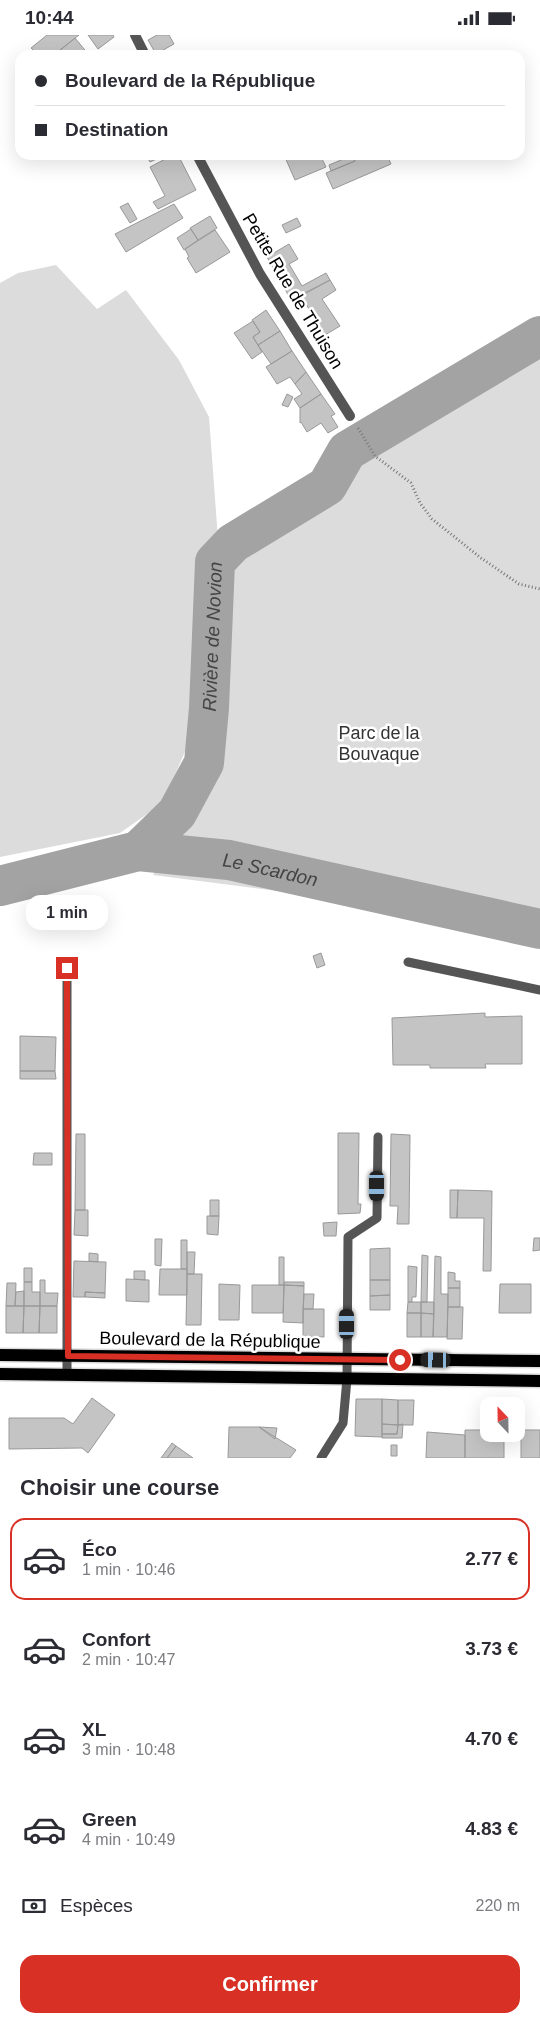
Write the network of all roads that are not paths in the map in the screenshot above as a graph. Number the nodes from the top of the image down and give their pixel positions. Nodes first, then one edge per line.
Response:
1 (135, 35) edge
2 (142, 50) edge
3 (200, 160) edge
4 (350, 416) dead end
5 (408, 962) dead end
6 (67, 968) dead end
7 (540, 990) edge
8 (378, 1137) dead end
9 (68, 1356) junction
10 (2, 1357) edge
11 (347, 1359) junction
12 (540, 1361) edge
13 (0, 1374) edge
14 (67, 1375) junction
15 (347, 1379) junction
16 (540, 1381) edge
17 (321, 1458) edge

1 - 2 street
3 - 4 street, Petite Rue de Thuison
5 - 7 lane
6 - 9 lane
8 - 11 lane
9 - 10 main road, Boulevard de la République
9 - 11 main road, Boulevard de la République
9 - 14 lane
11 - 12 main road, Boulevard de la République
11 - 15 lane
13 - 14 main road, Boulevard de la République
14 - 15 main road, Boulevard de la République
15 - 16 main road, Boulevard de la République
15 - 17 lane

